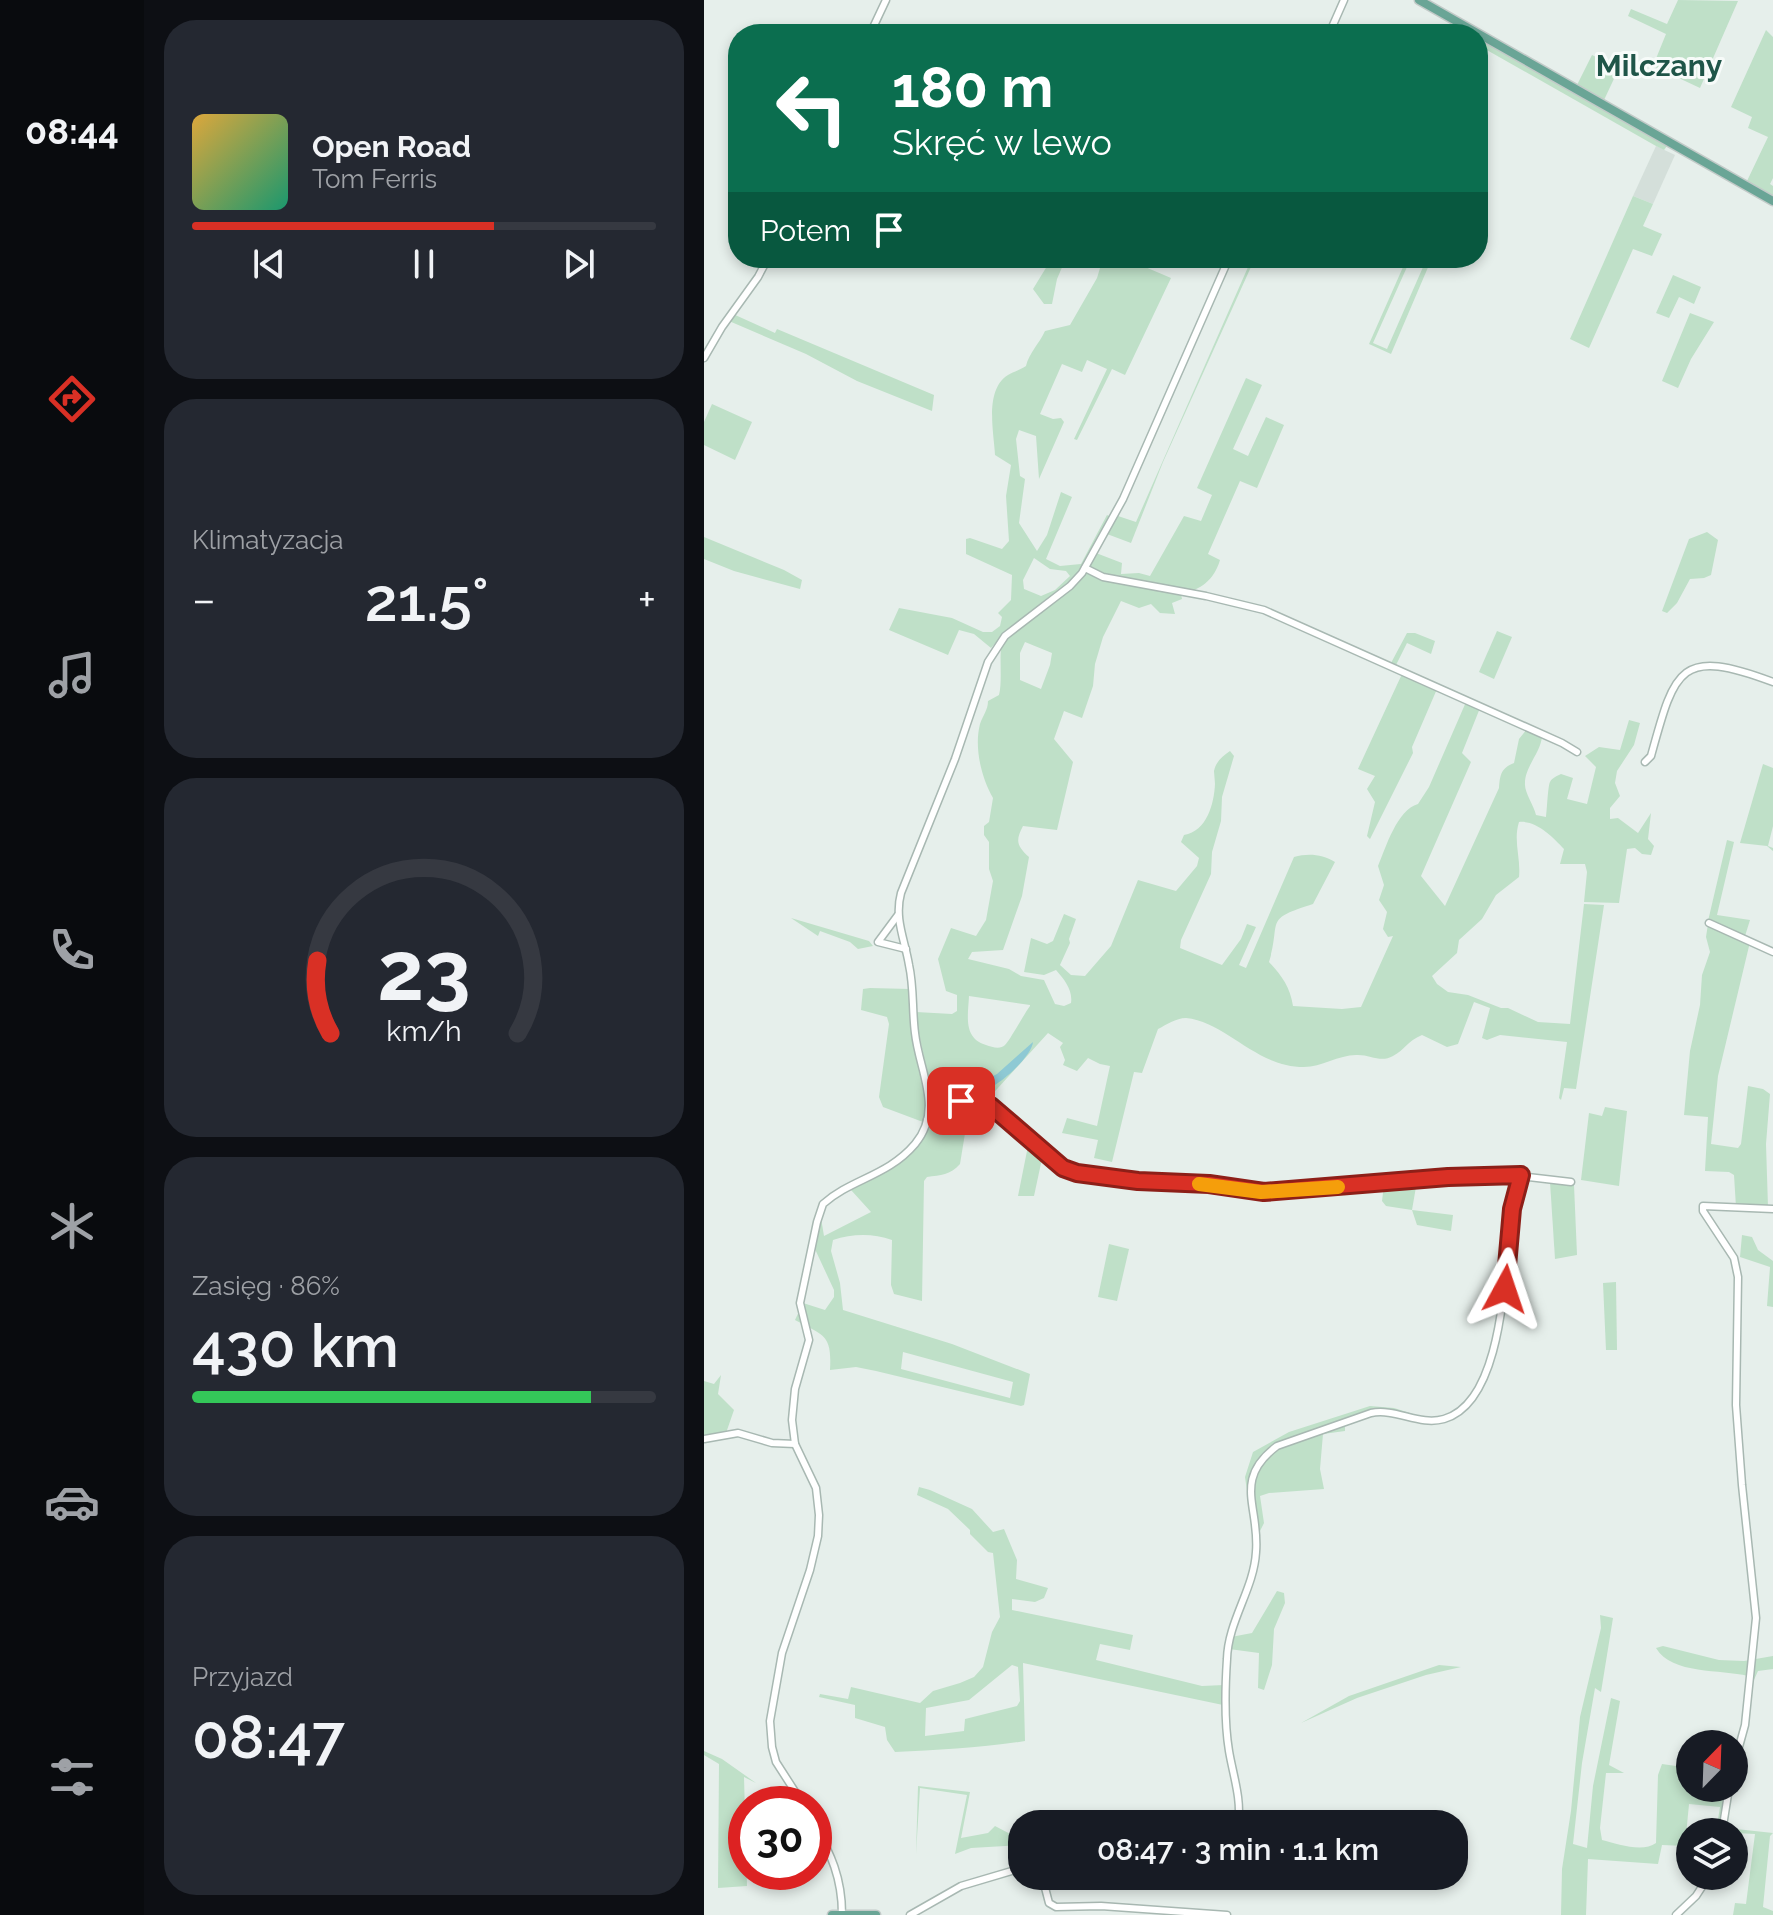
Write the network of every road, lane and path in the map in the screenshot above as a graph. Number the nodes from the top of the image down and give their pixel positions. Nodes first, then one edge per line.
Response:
1 (886, 0) edge
2 (1344, 0) edge
3 (1419, 0) edge
4 (875, 24) edge
5 (1333, 24) edge
6 (1461, 24) edge
7 (1488, 39) edge
8 (1773, 201) edge
9 (763, 268) edge
10 (1225, 268) edge
11 (704, 358) edge
12 (1085, 568) junction
13 (1773, 682) edge
14 (1577, 752) dead end
15 (1645, 762) dead end
16 (898, 915) junction
17 (1709, 923) dead end
18 (906, 949) junction
19 (1773, 952) edge
20 (927, 1120) junction
21 (1521, 1175) junction
22 (1571, 1182) dead end
23 (1773, 1209) edge
24 (704, 1439) edge
25 (795, 1444) junction
26 (1744, 1730) edge
27 (791, 1786) edge
28 (1239, 1810) edge
29 (832, 1861) edge
30 (1008, 1871) edge
31 (1046, 1890) edge
32 (1700, 1890) edge
33 (836, 1915) edge
34 (876, 1915) edge
35 (910, 1915) edge
36 (1227, 1915) edge
37 (1676, 1915) edge

1 - 4 street
2 - 5 street
3 - 6 main road
7 - 8 main road
9 - 11 street
10 - 12 street
12 - 14 street
12 - 16 street
13 - 15 street
16 - 18 street
16 - 18 street
17 - 19 street
18 - 20 street
20 - 21 street
20 - 25 street
21 - 22 street
21 - 28 street
23 - 26 street
24 - 25 street
25 - 27 street
29 - 33 street
30 - 35 street
31 - 36 street
32 - 37 street
33 - 34 main road

